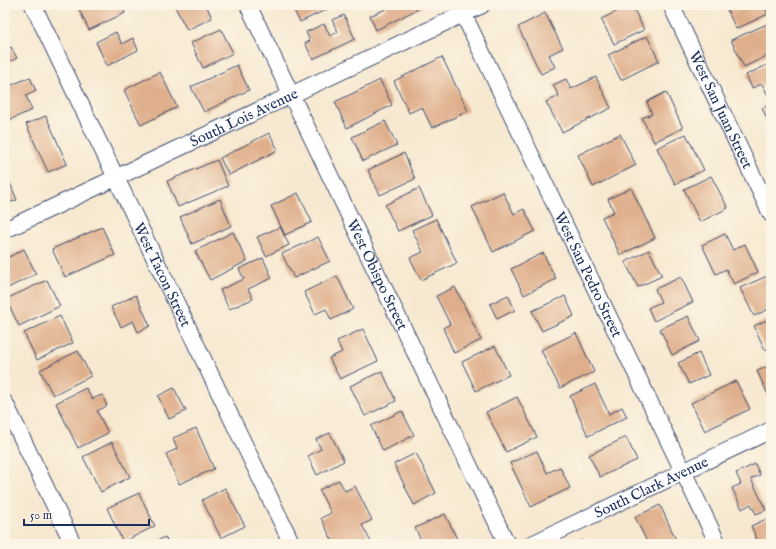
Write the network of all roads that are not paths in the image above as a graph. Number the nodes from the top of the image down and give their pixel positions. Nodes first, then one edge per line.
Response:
1 (33, 5) edge
2 (248, 5) edge
3 (482, 5) edge
4 (671, 5) edge
5 (461, 10) edge
6 (292, 96) junction
7 (117, 178) junction
8 (771, 214) edge
9 (5, 230) edge
10 (5, 403) edge
11 (771, 430) edge
12 (683, 472) junction
13 (73, 544) edge
14 (292, 544) edge
15 (507, 544) edge
16 (532, 544) edge
17 (718, 544) edge

1 - 7 street, West Tacon Street
2 - 6 street, West Obispo Street
3 - 5 street, South Lois Avenue
4 - 8 street, West San Juan Street
5 - 6 street, South Lois Avenue
5 - 12 street, West San Pedro Street
6 - 7 street, South Lois Avenue
6 - 15 street, West Obispo Street
7 - 9 street, South Lois Avenue
7 - 14 street, West Tacon Street
10 - 13 street
11 - 12 street, South Clark Avenue
12 - 16 street, South Clark Avenue
12 - 17 street, West San Pedro Street

